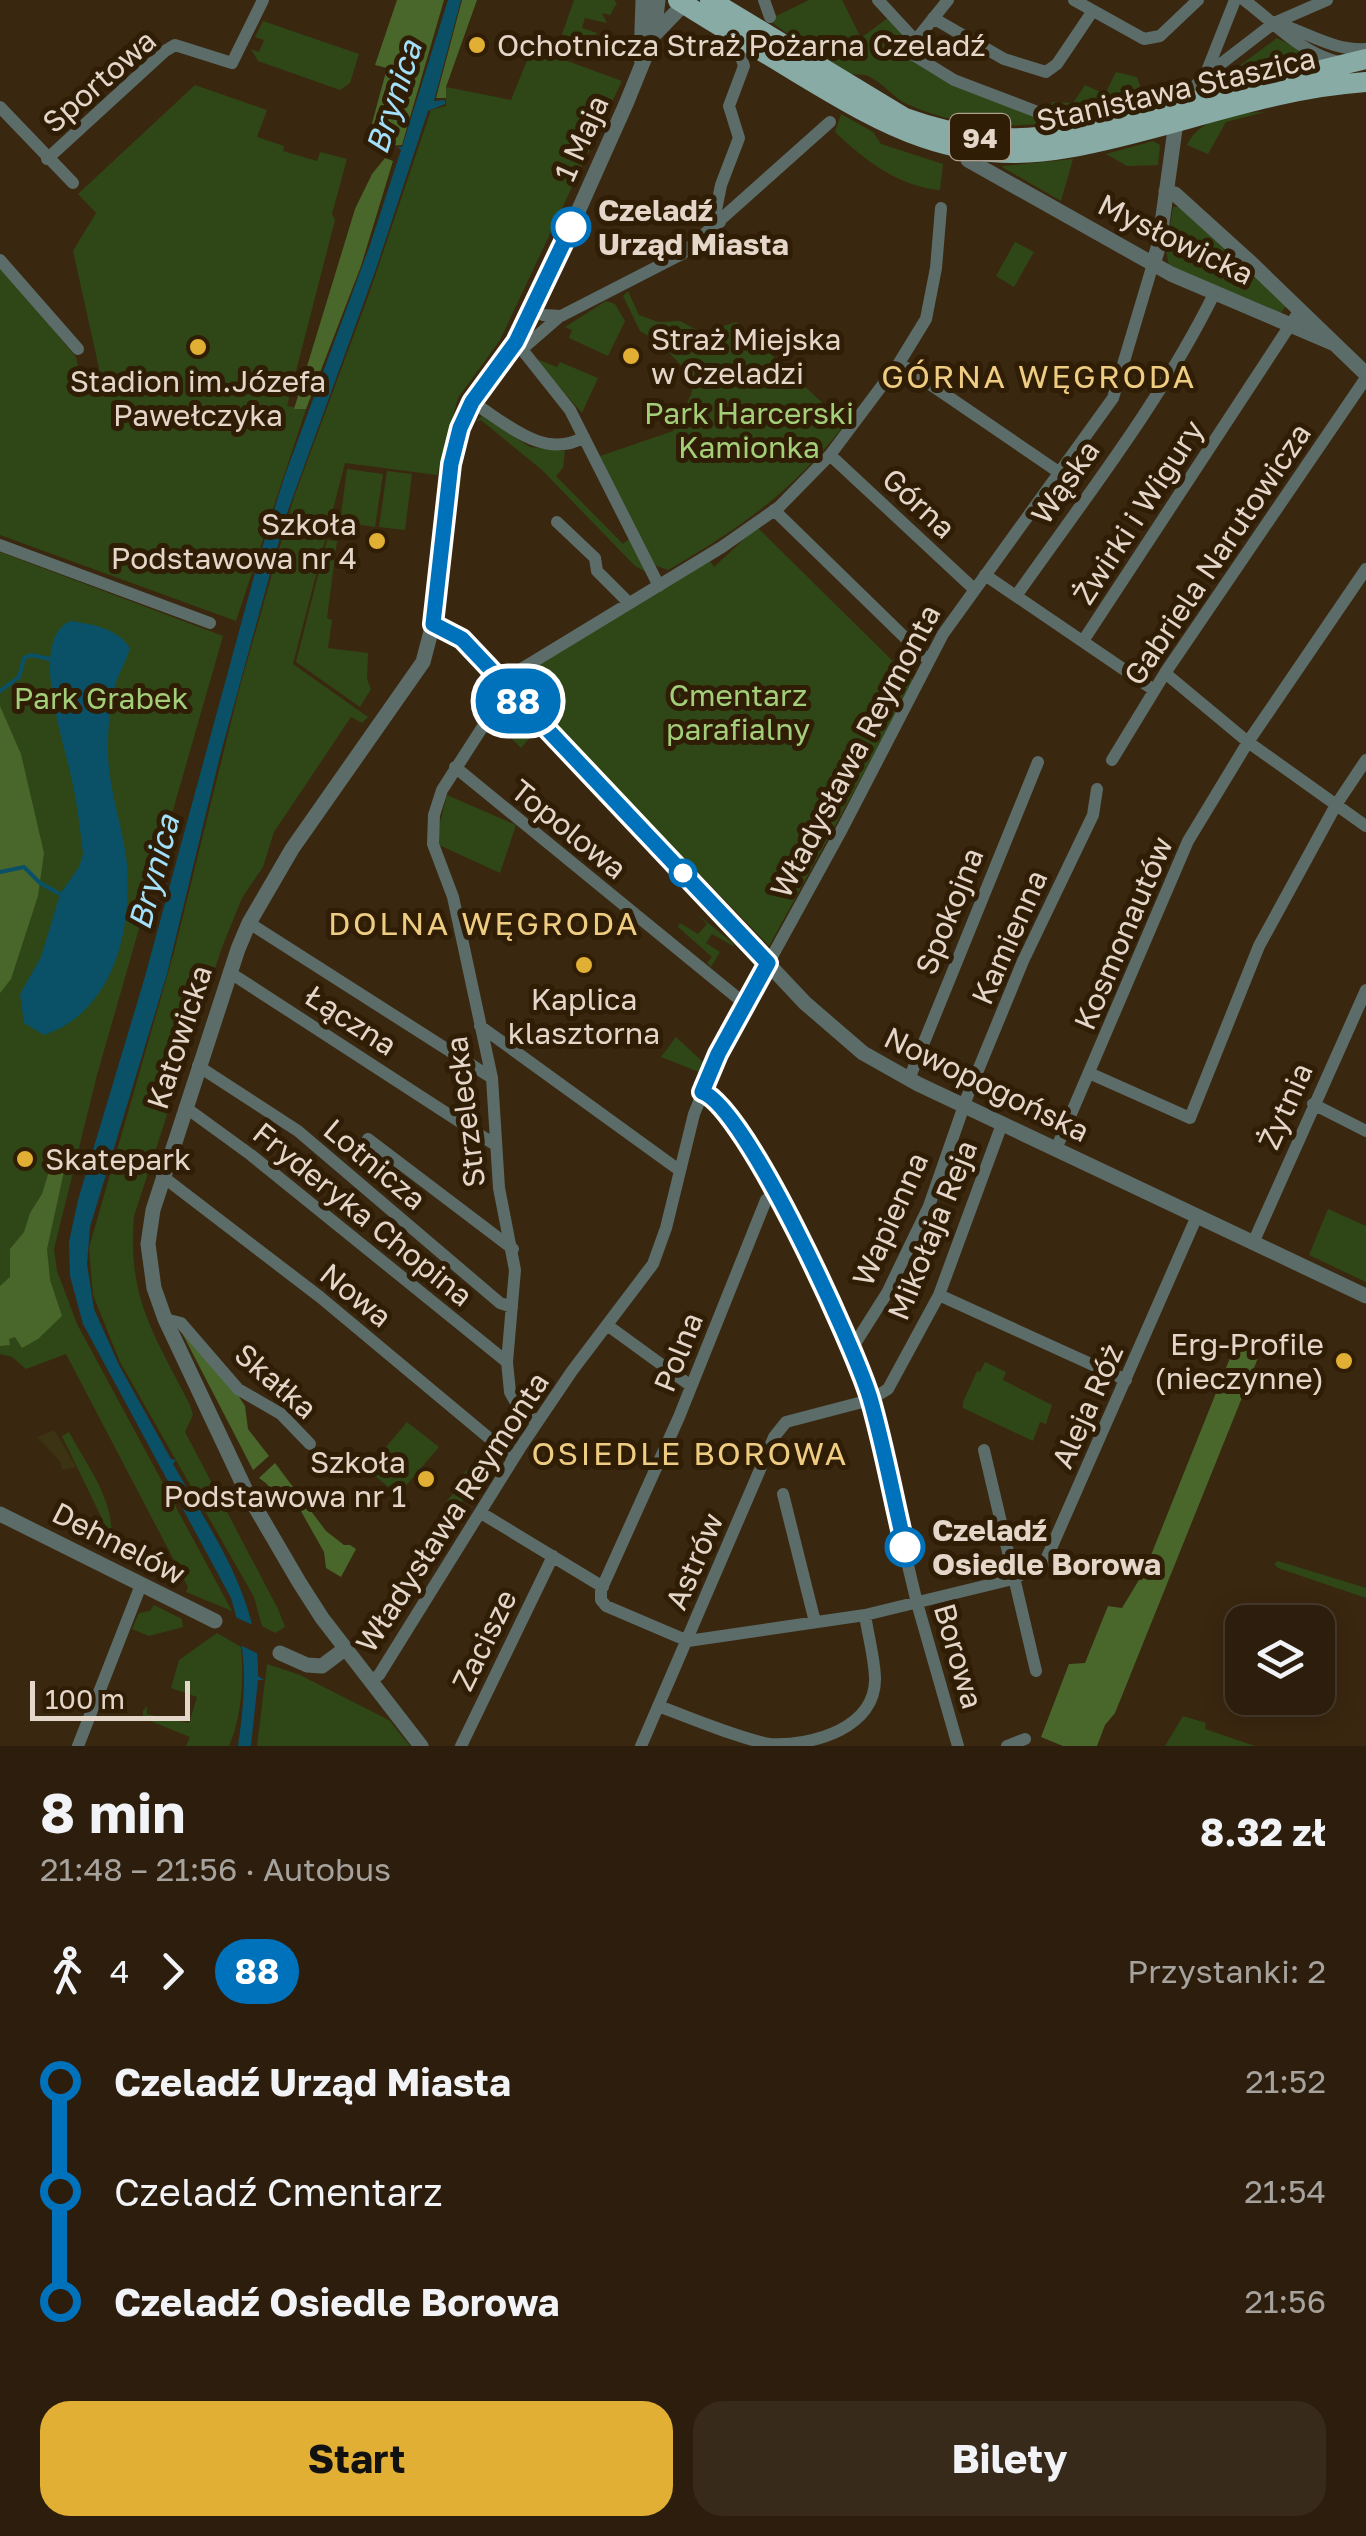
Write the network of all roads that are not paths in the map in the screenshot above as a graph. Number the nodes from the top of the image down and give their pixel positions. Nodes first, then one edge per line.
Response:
1 (263, 0) edge
2 (643, 0) edge
3 (658, 0) edge
4 (710, 0) edge
5 (764, 0) edge
6 (1198, 0) edge
7 (1235, 0) edge
8 (1244, 0) edge
9 (1327, 0) edge
10 (880, 1) edge
11 (681, 2) edge
12 (943, 2) edge
13 (1083, 4) edge
14 (770, 17) dead end
15 (933, 18) junction
16 (1274, 22) junction
17 (654, 35) junction
18 (734, 35) junction
19 (911, 45) junction
20 (1366, 49) edge
21 (768, 55) junction
22 (641, 63) junction
23 (1359, 63) edge
24 (744, 66) junction
25 (1205, 76) junction
26 (1366, 82) edge
27 (0, 107) edge
28 (1177, 112) junction
29 (1048, 116) dead end
30 (830, 122) dead end
31 (966, 150) junction
32 (47, 158) junction
33 (73, 183) dead end
34 (1166, 192) junction
35 (942, 208) dead end
36 (720, 222) junction
37 (0, 260) edge
38 (1154, 264) junction
39 (1215, 292) junction
40 (534, 310) junction
41 (561, 316) junction
42 (1296, 316) junction
43 (519, 346) junction
44 (78, 349) dead end
45 (899, 363) junction
46 (1366, 376) edge
47 (472, 402) junction
48 (578, 440) junction
49 (830, 454) junction
50 (1060, 473) junction
51 (774, 510) junction
52 (557, 522) dead end
53 (0, 545) edge
54 (1366, 569) edge
55 (985, 574) junction
56 (659, 586) junction
57 (974, 588) junction
58 (1016, 596) junction
59 (628, 602) junction
60 (210, 622) dead end
61 (433, 624) junction
62 (1084, 641) junction
63 (929, 661) junction
64 (1165, 673) junction
65 (503, 685) junction
66 (1154, 690) junction
67 (1248, 742) junction
68 (1112, 760) dead end
69 (1366, 760) edge
70 (1038, 762) dead end
71 (455, 768) junction
72 (1097, 788) dead end
73 (1336, 805) junction
74 (1366, 826) edge
75 (249, 923) junction
76 (768, 963) junction
77 (229, 972) junction
78 (1366, 990) edge
79 (746, 1004) junction
80 (480, 1026) junction
81 (198, 1066) junction
82 (1089, 1073) junction
83 (492, 1078) junction
84 (908, 1079) junction
85 (702, 1092) junction
86 (1312, 1104) junction
87 (964, 1106) junction
88 (186, 1107) junction
89 (1002, 1124) junction
90 (1366, 1131) edge
91 (368, 1139) dead end
92 (494, 1144) junction
93 (1056, 1149) junction
94 (680, 1170) junction
95 (162, 1176) junction
96 (775, 1192) junction
97 (1197, 1216) junction
98 (1253, 1243) junction
99 (513, 1250) junction
100 (939, 1295) junction
101 (1366, 1296) edge
102 (512, 1307) junction
103 (165, 1319) junction
104 (606, 1325) junction
105 (849, 1346) junction
106 (507, 1362) junction
107 (1126, 1380) junction
108 (692, 1386) junction
109 (870, 1400) junction
110 (537, 1423) junction
111 (310, 1444) dead end
112 (984, 1450) dead end
113 (514, 1458) junction
114 (783, 1494) dead end
115 (481, 1513) junction
116 (0, 1514) edge
117 (553, 1556) junction
118 (1013, 1579) junction
119 (141, 1586) junction
120 (603, 1586) junction
121 (917, 1603) junction
122 (864, 1615) junction
123 (214, 1621) dead end
124 (815, 1622) junction
125 (688, 1641) junction
126 (346, 1648) junction
127 (280, 1653) dead end
128 (1036, 1671) dead end
129 (371, 1680) junction
130 (658, 1706) junction
131 (1025, 1739) dead end
132 (78, 1746) edge
133 (421, 1746) edge
134 (461, 1746) edge
135 (641, 1746) edge
136 (958, 1746) edge
137 (1007, 1746) edge

1 - 32 street, Sportowa
2 - 22 street, 1 Maja
3 - 17 street, 1 Maja
4 - 28 main road, Stanisława Staszica / 94
5 - 14 street
6 - 13 street
7 - 25 street
8 - 16 street
9 - 16 street
10 - 19 street
11 - 17 street
11 - 18 main road, Stanisława Staszica / 94
12 - 15 street
13 - 15 street
15 - 19 street
16 - 20 street
16 - 23 street
16 - 25 street
17 - 22 street, 1 Maja
18 - 21 main road, Stanisława Staszica / 94
18 - 24 street
19 - 29 street
21 - 24 street
21 - 31 main road, Stanisława Staszica / 94
22 - 40 street, 1 Maja
23 - 28 main road, Stanisława Staszica / 94
24 - 36 street
25 - 28 street
26 - 28 main road, Stanisława Staszica / 94
27 - 32 street
28 - 31 main road, Stanisława Staszica / 94
28 - 34 street
30 - 36 street
31 - 38 street, Mysłowicka
32 - 33 street
34 - 38 street
34 - 42 street
35 - 45 street
36 - 41 street
37 - 44 street
38 - 39 street, Mysłowicka
38 - 50 street, Władysława Reymonta
39 - 42 street, Mysłowicka
39 - 58 street, Wąska
40 - 41 street
40 - 43 street, 1 Maja
41 - 43 street
42 - 46 street
42 - 62 street, Żwirki i Wigury
43 - 47 street, Katowicka
43 - 48 street
45 - 49 street
45 - 50 street
46 - 64 street, Gabriela Narutowicza
47 - 48 street
47 - 61 street, Katowicka
48 - 56 street
49 - 51 street
49 - 57 street, Górna
50 - 55 street, Władysława Reymonta
51 - 56 street
51 - 63 street
52 - 59 street
53 - 60 street
54 - 67 street, Kosmonautów
55 - 57 street, Władysława Reymonta
55 - 58 street
56 - 59 street
57 - 63 street, Władysława Reymonta
58 - 62 street
59 - 65 street
61 - 65 street, Nowopogońska
61 - 75 street, Katowicka
62 - 66 street
63 - 76 street, Władysława Reymonta
64 - 66 street, Gabriela Narutowicza
64 - 67 street
65 - 71 street, Strzelecka
65 - 76 street, Nowopogońska
66 - 68 street, Gabriela Narutowicza
67 - 73 street
67 - 82 street, Kosmonautów
69 - 73 street
70 - 84 street, Spokojna
71 - 79 street, Topolowa
71 - 80 street, Strzelecka
72 - 87 street, Kamienna
73 - 74 street
73 - 82 street
75 - 77 street, Katowicka
75 - 83 street
76 - 79 street, Władysława Reymonta
76 - 84 street, Nowopogońska
77 - 81 street, Katowicka
77 - 92 street, Łączna
78 - 86 street, Żytnia
79 - 85 street, Władysława Reymonta
80 - 83 street, Strzelecka
80 - 94 street
81 - 88 street, Katowicka
81 - 102 street, Lotnicza
82 - 93 street, Kosmonautów
83 - 92 street, Strzelecka
84 - 87 street, Nowopogońska
85 - 94 street, Władysława Reymonta
85 - 96 street, Borowa
86 - 90 street
86 - 98 street, Żytnia
87 - 89 street, Nowopogońska
87 - 105 street, Wapienna
88 - 95 street, Katowicka
88 - 106 street, Fryderyka Chopina
89 - 93 street, Nowopogońska
89 - 100 street, Mikołaja Reja
91 - 99 street
92 - 99 street, Strzelecka
93 - 97 street, Nowopogońska
94 - 104 street, Władysława Reymonta
95 - 103 street, Katowicka
95 - 113 street, Nowa
96 - 105 street, Borowa
96 - 108 street, Polna
97 - 98 street, Nowopogońska
97 - 107 street, Aleja Róż
98 - 101 street, Nowopogońska
99 - 102 street, Strzelecka
100 - 107 street
100 - 109 street, Mikołaja Reja
102 - 106 street, Strzelecka
103 - 111 street, Skałka
103 - 126 street, Katowicka
104 - 108 street
104 - 110 street, Władysława Reymonta
105 - 109 street, Borowa
106 - 110 street, Strzelecka
107 - 118 street, Aleja Róż
108 - 120 street, Polna
109 - 121 street, Borowa
109 - 125 street, Astrów
110 - 113 street, Władysława Reymonta
112 - 118 street
113 - 115 street, Władysława Reymonta
114 - 124 street
115 - 117 street
115 - 129 street, Władysława Reymonta
116 - 119 street, Dehnelów
117 - 120 street
117 - 134 street, Zacisze
118 - 121 street, Aleja Róż
118 - 128 street
119 - 123 street, Dehnelów
119 - 132 street
120 - 125 street
121 - 122 street, Aleja Róż
121 - 136 street, Borowa
122 - 124 street, Aleja Róż
122 - 130 street
124 - 125 street, Aleja Róż
125 - 130 street, Astrów
126 - 127 street
126 - 129 street, Katowicka
129 - 133 street, Katowicka
130 - 135 street, Astrów
131 - 137 street

